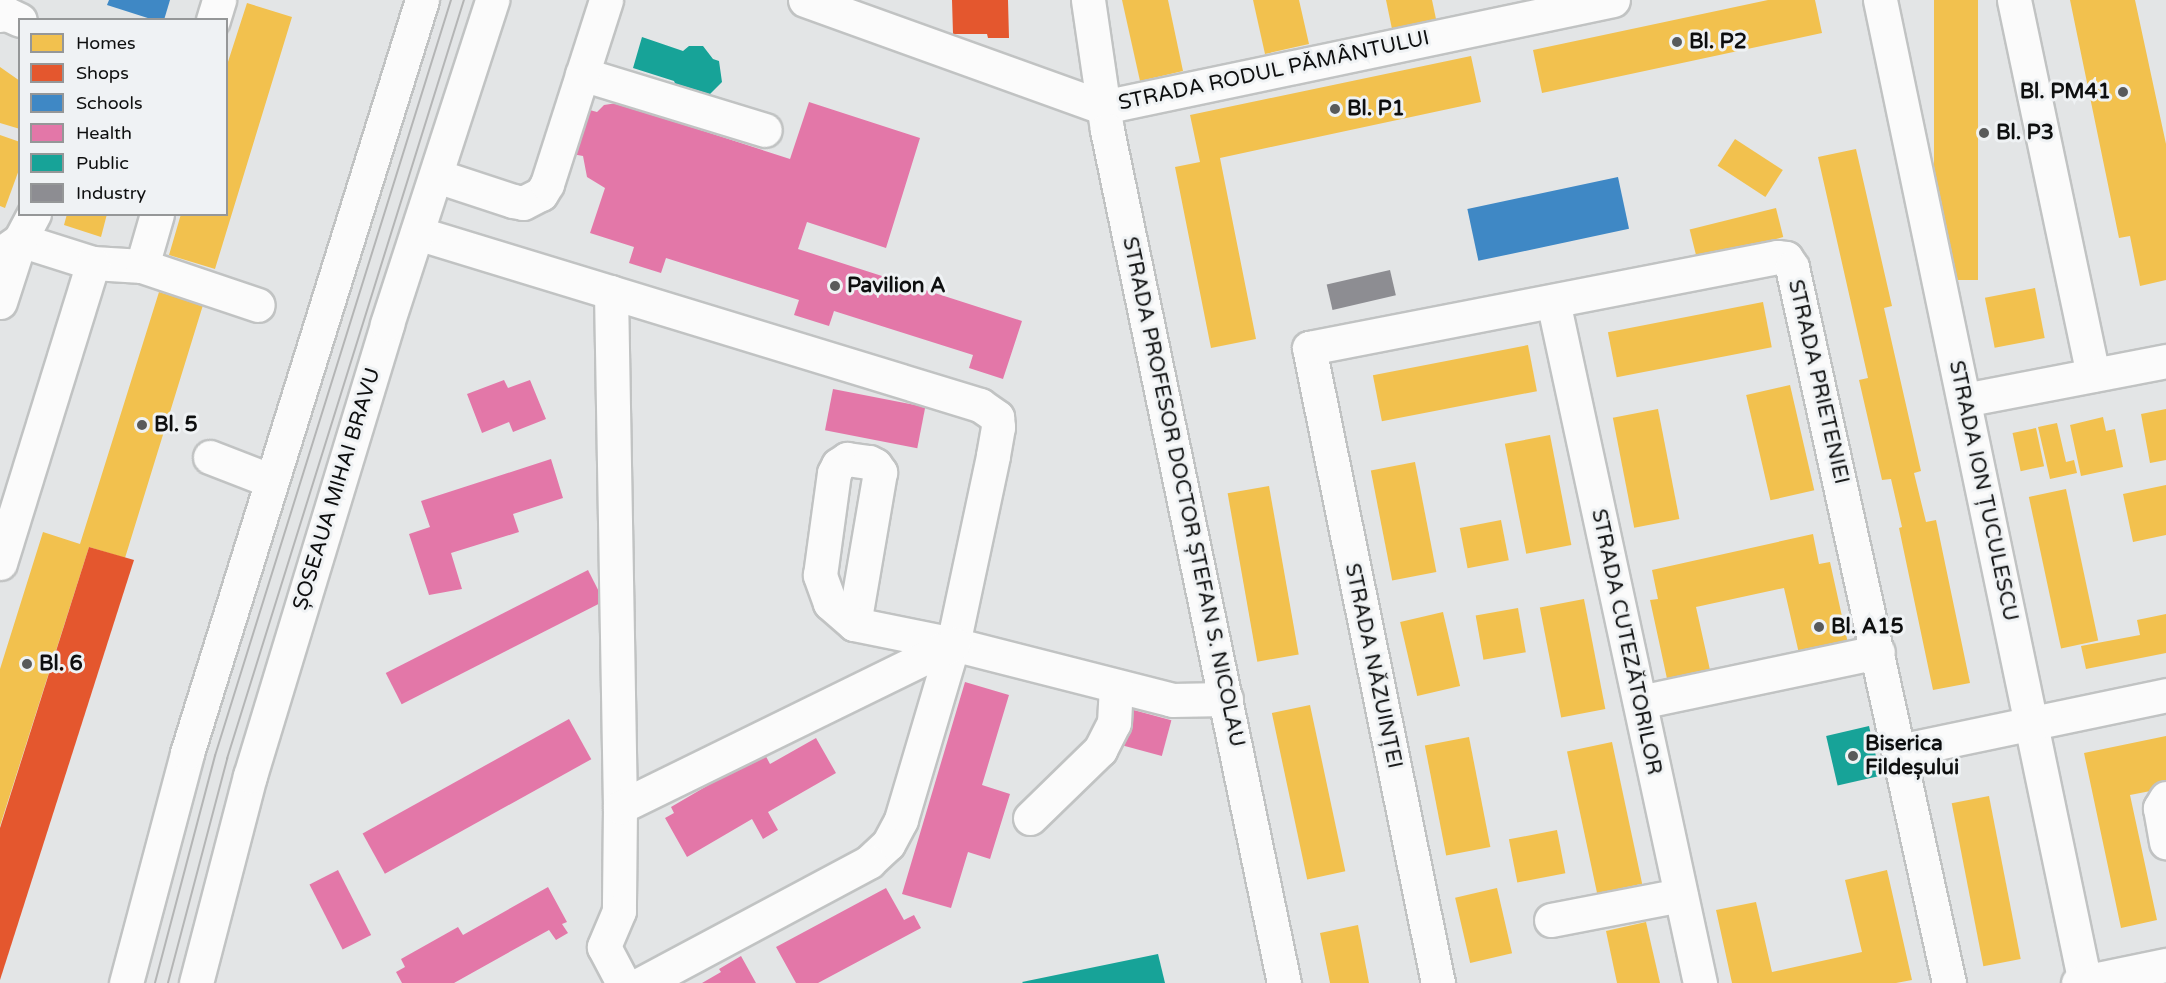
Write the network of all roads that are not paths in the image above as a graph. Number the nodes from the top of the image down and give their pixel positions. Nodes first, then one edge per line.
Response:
1 (219, 0) edge
2 (422, 0) edge
3 (492, 0) edge
4 (606, 0) edge
5 (805, 0) edge
6 (1088, 0) edge
7 (1613, 0) edge
8 (1880, 0) edge
9 (2014, 0) edge
10 (214, 18) edge
11 (582, 74) junction
12 (1103, 107) junction
13 (765, 130) dead end
14 (437, 176) junction
15 (156, 216) edge
16 (417, 233) junction
17 (18, 236) edge
18 (93, 263) junction
19 (142, 266) junction
20 (611, 292) junction
21 (1553, 301) junction
22 (0, 302) edge
23 (258, 304) dead end
24 (1309, 348) joint
25 (2166, 361) edge
26 (2093, 375) junction
27 (1964, 400) junction
28 (210, 457) dead end
29 (272, 481) junction
30 (2, 549) edge
31 (854, 624) dead end
32 (953, 644) junction
33 (1878, 652) junction
34 (1116, 686) junction
35 (2166, 695) edge
36 (1226, 699) junction
37 (1640, 702) junction
38 (2031, 722) junction
39 (1899, 751) junction
40 (2166, 798) edge
41 (620, 807) junction
42 (1030, 818) dead end
43 (2166, 842) edge
44 (1681, 895) junction
45 (1551, 920) dead end
46 (2166, 965) edge
47 (126, 983) edge
48 (196, 983) edge
49 (623, 983) edge
50 (642, 983) edge
51 (1284, 983) edge
52 (1438, 983) edge
53 (1700, 983) edge
54 (1949, 983) edge
55 (2083, 983) edge

1 - 10 street
2 - 29 street
3 - 14 street, ȘOSEAUA MIHAI BRAVU
4 - 11 street
5 - 12 street, STRADA RODUL PĂMÂNTULUI
6 - 12 street, STRADA PROFESOR DOCTOR ȘTEFAN S. NICOLAU
7 - 12 street, STRADA RODUL PĂMÂNTULUI
8 - 27 street, STRADA ION ȚUCULESCU
9 - 26 street
11 - 13 street
11 - 14 street
12 - 36 street, STRADA PROFESOR DOCTOR ȘTEFAN S. NICOLAU
14 - 16 street, ȘOSEAUA MIHAI BRAVU
15 - 19 street
16 - 20 street
16 - 48 street, ȘOSEAUA MIHAI BRAVU
17 - 18 street
17 - 22 street
18 - 19 street
18 - 30 street
19 - 23 street
20 - 32 street
20 - 41 street
21 - 24 street, STRADA PRIETENIEI
21 - 33 street, STRADA PRIETENIEI
21 - 37 street, STRADA CUTEZĂTORILOR
24 - 52 street, STRADA NĂZUINȚEI
25 - 26 street
26 - 27 street
27 - 38 street, STRADA ION ȚUCULESCU
28 - 29 street
29 - 47 street
31 - 32 street
32 - 34 street
32 - 41 street
32 - 50 street
33 - 37 street
33 - 39 street, STRADA PRIETENIEI
34 - 36 street
34 - 42 street
35 - 38 street
36 - 51 street, STRADA PROFESOR DOCTOR ȘTEFAN S. NICOLAU
37 - 44 street, STRADA CUTEZĂTORILOR
38 - 39 street
38 - 55 street, STRADA ION ȚUCULESCU
39 - 54 street, STRADA PRIETENIEI
40 - 43 street
41 - 49 street
44 - 45 street
44 - 53 street, STRADA CUTEZĂTORILOR
46 - 55 street

